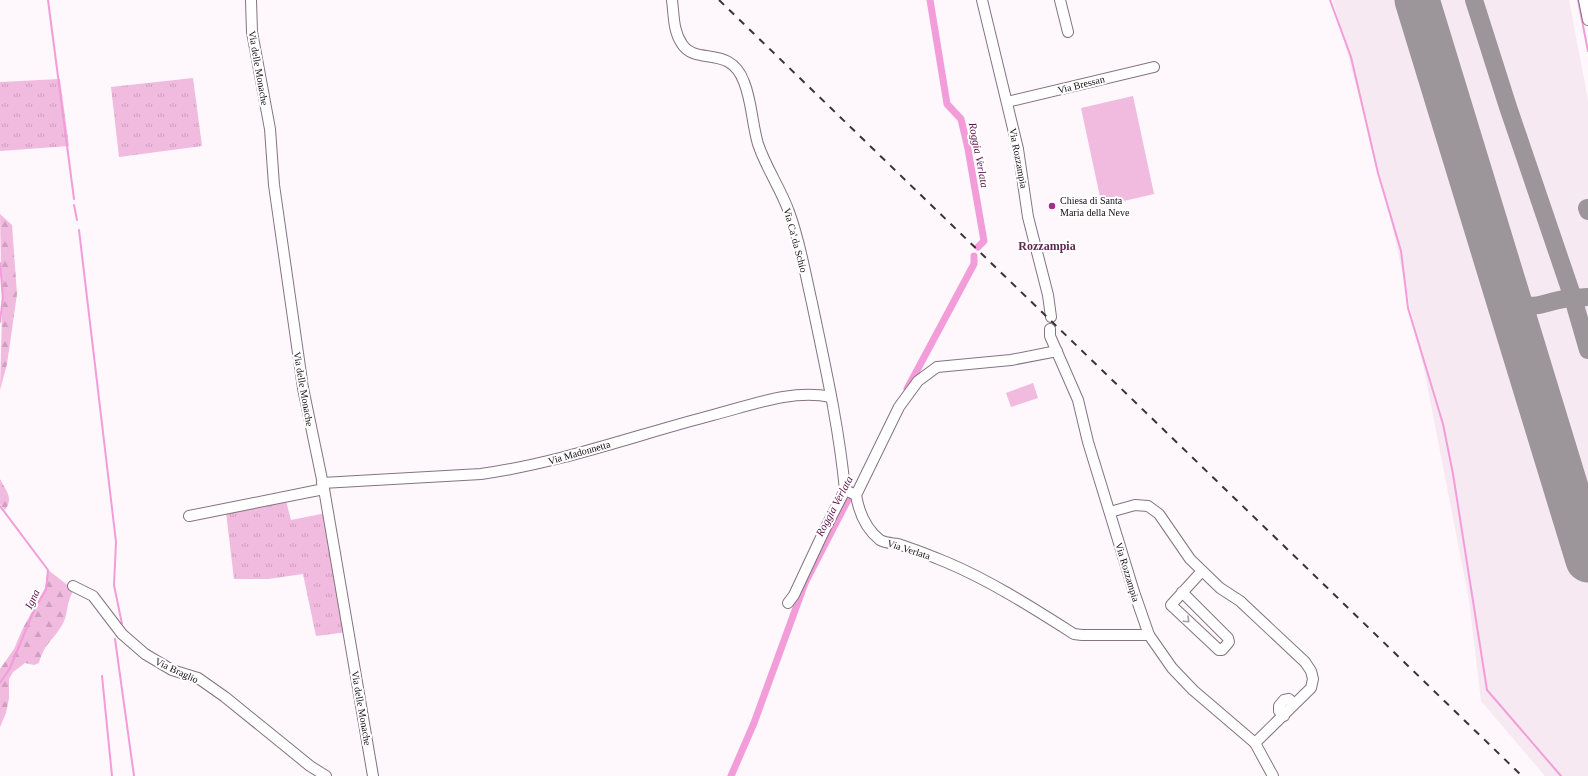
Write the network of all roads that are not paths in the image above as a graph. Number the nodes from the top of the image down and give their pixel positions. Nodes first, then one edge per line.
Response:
1 (251, 0) edge
2 (672, 0) edge
3 (982, 0) edge
4 (1060, 0) edge
5 (1584, 0) edge
6 (1588, 20) edge
7 (1068, 32) dead end
8 (1154, 67) dead end
9 (1007, 102) junction
10 (1051, 317) dead end
11 (1050, 329) dead end
12 (1057, 351) junction
13 (831, 397) junction
14 (323, 486) junction
15 (851, 493) junction
16 (1110, 512) junction
17 (189, 516) dead end
18 (1202, 571) junction
19 (73, 586) dead end
20 (1182, 592) junction
21 (788, 603) dead end
22 (1149, 635) junction
23 (1255, 743) junction
24 (326, 776) edge
25 (373, 776) edge
26 (1273, 776) edge

1 - 14 street, Via delle Monache
2 - 13 street, Via Ca' da Schio
3 - 9 street, Via Rozzampia
4 - 7 street
5 - 6 street
8 - 9 street, Via Bressan
9 - 10 street, Via Rozzampia
11 - 12 street, Via Rozzampia
12 - 15 street
12 - 16 street, Via Rozzampia
13 - 14 street, Via Madonnetta
13 - 15 street, Via Ca' da Schio
14 - 17 street
14 - 25 street, Via delle Monache
15 - 21 street
15 - 22 street, Via Verlata
16 - 18 street
16 - 22 street, Via Rozzampia
18 - 20 street
18 - 23 street
19 - 24 street, Via Braglio
20 -> 20 street
22 - 23 street, Via Rozzampia
23 - 26 street, Via Rozzampia

